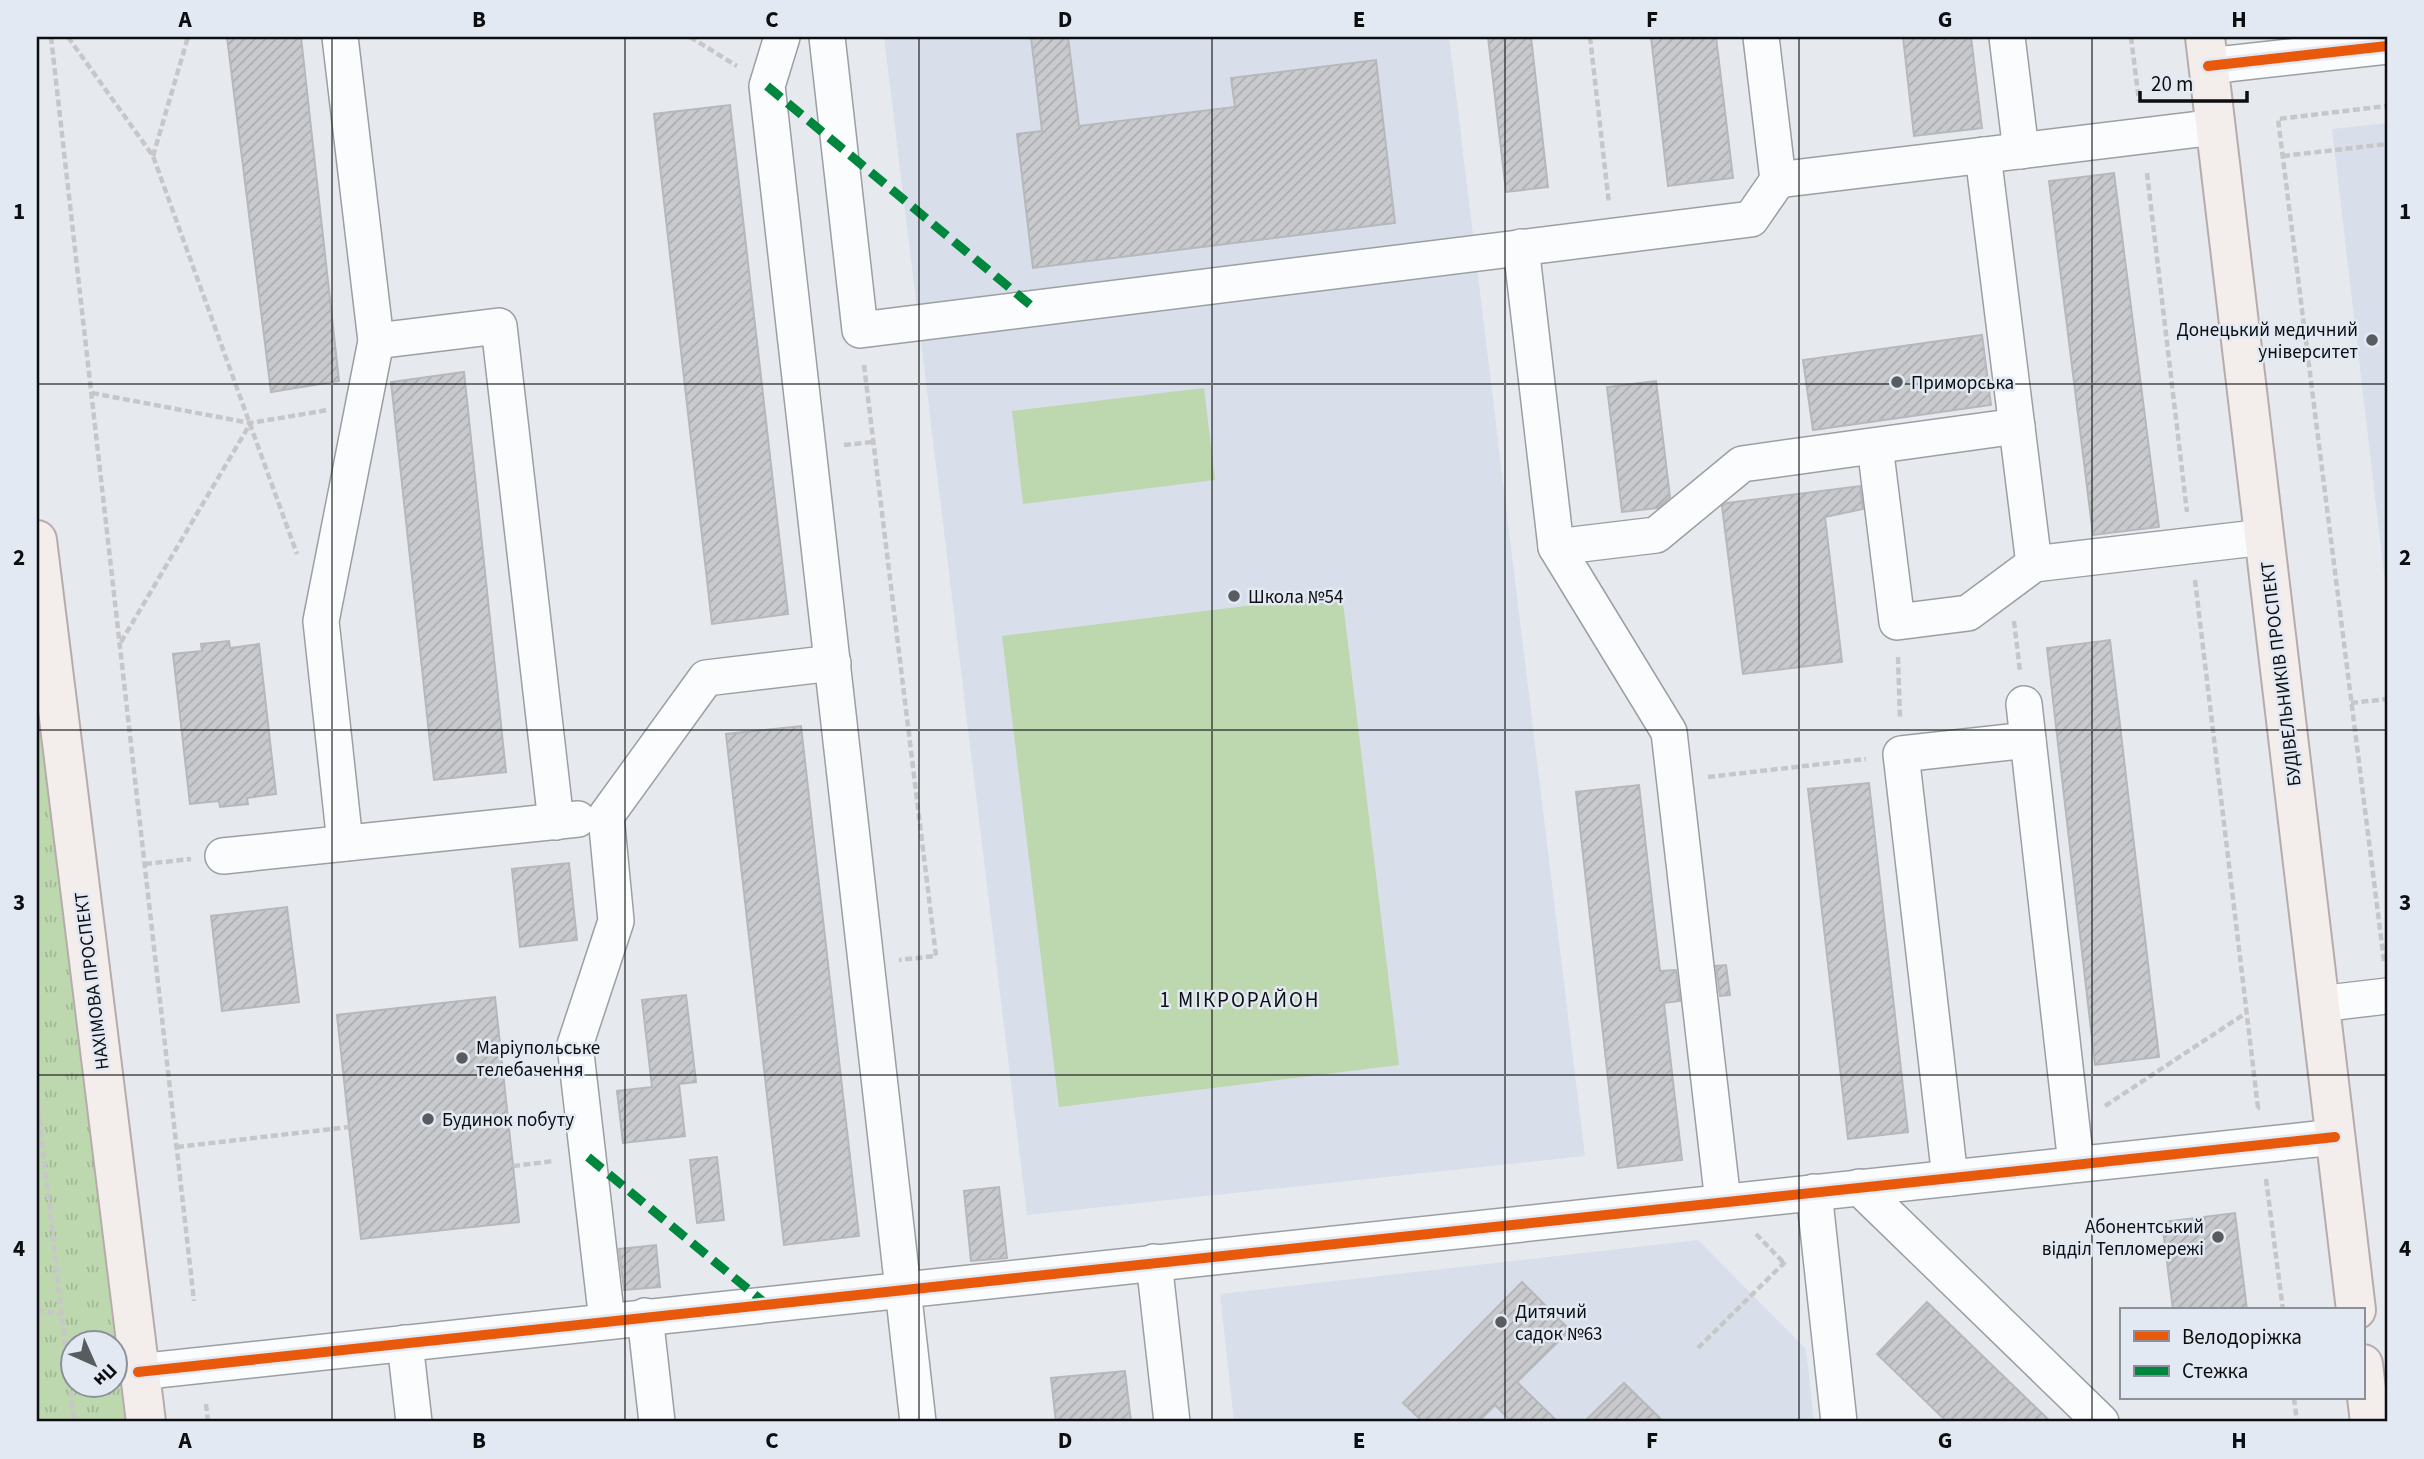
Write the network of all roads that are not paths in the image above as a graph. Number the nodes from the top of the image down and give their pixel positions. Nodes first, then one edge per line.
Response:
1 (340, 37) edge
2 (782, 37) edge
3 (827, 37) edge
4 (1761, 37) edge
5 (2007, 37) edge
6 (2387, 46) edge
7 (2206, 52) edge
8 (2216, 127) junction
9 (2021, 151) junction
10 (1983, 155) junction
11 (1778, 180) junction
12 (1521, 247) junction
13 (376, 341) junction
14 (2017, 426) junction
15 (1875, 446) junction
16 (2264, 537) junction
17 (37, 540) edge
18 (1556, 547) junction
19 (2022, 573) junction
20 (833, 663) junction
21 (2024, 704) road end
22 (2028, 740) junction
23 (606, 816) junction
24 (556, 822) junction
25 (345, 843) junction
26 (223, 856) road end
27 (2386, 980) edge
28 (2319, 1004) junction
29 (2335, 1136) junction
30 (2077, 1164) junction
31 (1950, 1178) junction
32 (1859, 1187) junction
33 (1814, 1192) junction
34 (1723, 1202) junction
35 (1154, 1262) junction
36 (904, 1289) junction
37 (2356, 1308) edge
38 (645, 1317) junction
39 (607, 1321) junction
40 (405, 1343) junction
41 (138, 1372) junction
42 (2364, 1372) edge
43 (146, 1422) edge
44 (414, 1422) edge
45 (657, 1422) edge
46 (918, 1422) edge
47 (1172, 1422) edge
48 (1839, 1422) edge
49 (2101, 1422) edge
50 (2370, 1422) edge

1 - 13 street
2 - 20 street
3 - 12 street
4 - 11 street
5 - 9 street
6 - 7 street
7 - 8 main road, БУДІВЕЛЬНИКІВ ПРОСПЕКТ
8 - 9 street
8 - 16 main road, БУДІВЕЛЬНИКІВ ПРОСПЕКТ
9 - 10 street
10 - 11 street
10 - 14 street
11 - 12 street
12 - 18 street
13 - 24 street
13 - 25 street
14 - 15 street
14 - 19 street
15 - 18 street
15 - 19 street
16 - 19 street
16 - 28 main road, БУДІВЕЛЬНИКІВ ПРОСПЕКТ
17 - 41 main road, НАХІМОВА ПРОСПЕКТ
18 - 34 street
20 - 23 street
20 - 36 street
21 - 22 street
22 - 30 street
22 - 31 street
23 - 24 street
23 - 39 street
24 - 25 street
25 - 26 street
27 - 28 street
28 - 29 main road, БУДІВЕЛЬНИКІВ ПРОСПЕКТ
29 - 30 street
29 - 37 main road, БУДІВЕЛЬНИКІВ ПРОСПЕКТ
30 - 31 street
31 - 32 street
32 - 33 street
32 - 49 street
33 - 34 street
33 - 48 street
34 - 35 street
35 - 36 street
35 - 47 street
36 - 38 street
36 - 46 street
38 - 39 street
38 - 45 street
39 - 40 street
40 - 41 street
40 - 44 street
41 - 43 main road, НАХІМОВА ПРОСПЕКТ
42 - 50 main road

